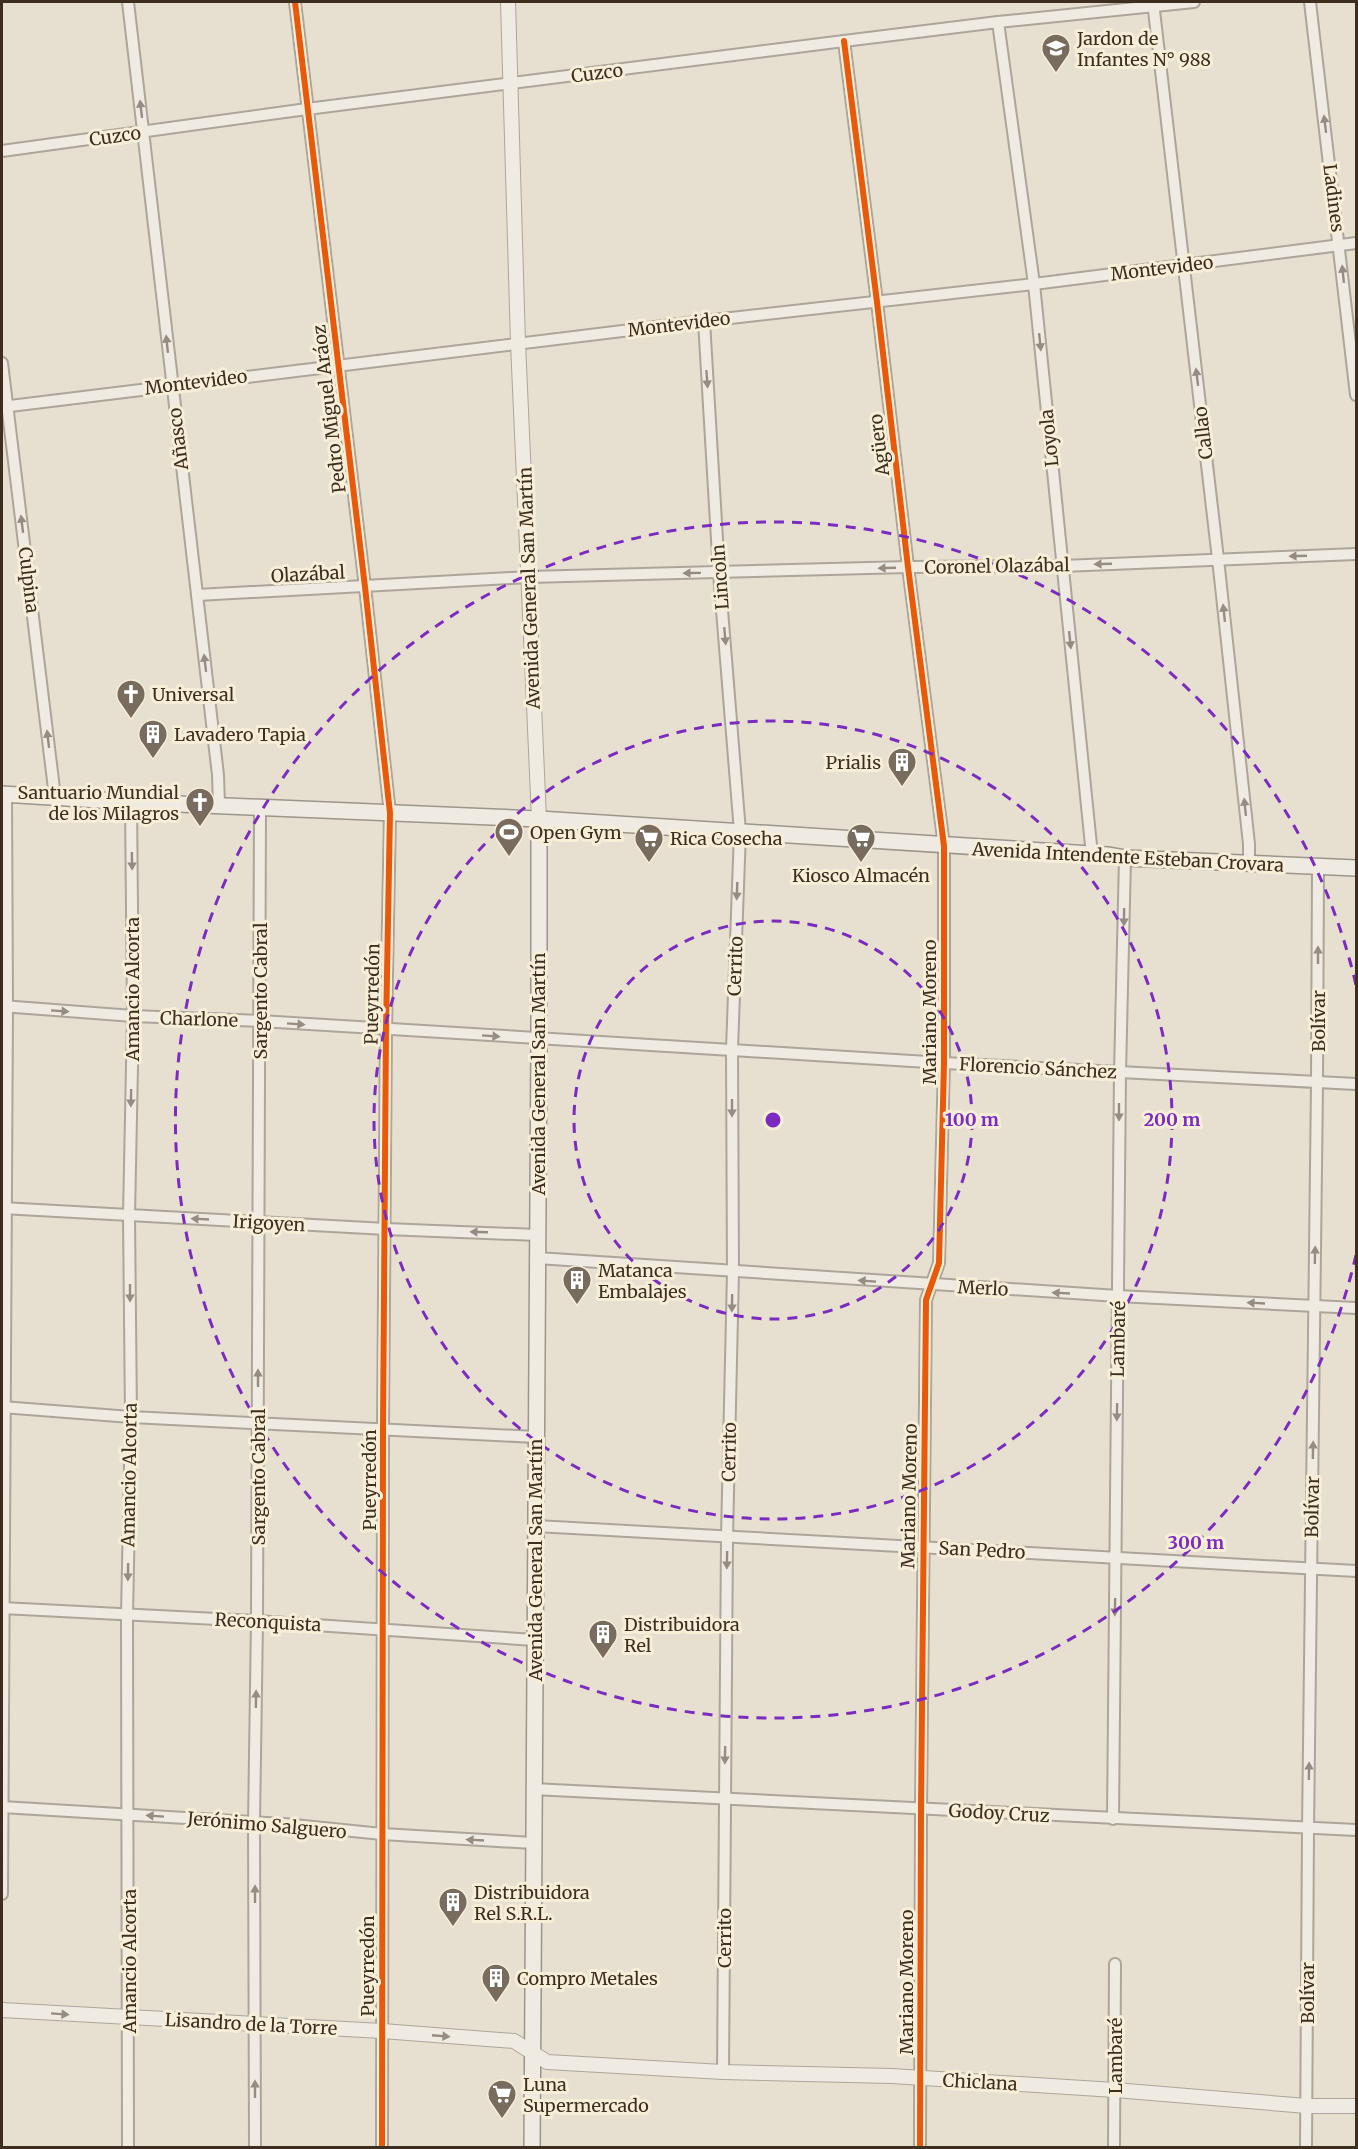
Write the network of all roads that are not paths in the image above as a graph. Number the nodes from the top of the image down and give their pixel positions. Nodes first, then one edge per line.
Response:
1 (128, 2) edge
2 (295, 2) edge
3 (508, 2) edge
4 (1194, 2) edge
5 (1310, 2) edge
6 (1153, 3) edge
7 (998, 22) junction
8 (844, 41) junction
9 (511, 84) junction
10 (307, 109) junction
11 (144, 132) junction
12 (2, 151) edge
13 (1356, 243) edge
14 (1340, 245) junction
15 (1183, 265) junction
16 (1034, 284) junction
17 (877, 302) junction
18 (704, 321) junction
19 (518, 343) junction
20 (2, 363) edge
21 (339, 365) junction
22 (172, 385) junction
23 (1356, 395) edge
24 (4, 406) edge
25 (1356, 554) edge
26 (1218, 559) junction
27 (1062, 566) junction
28 (908, 567) junction
29 (719, 573) junction
30 (529, 577) junction
31 (366, 587) junction
32 (197, 595) junction
33 (4, 794) edge
34 (55, 797) junction
35 (131, 802) junction
36 (219, 805) junction
37 (260, 807) junction
38 (390, 813) junction
39 (539, 819) junction
40 (740, 832) junction
41 (944, 846) junction
42 (1092, 855) junction
43 (1125, 858) junction
44 (1249, 865) junction
45 (1318, 867) junction
46 (1356, 868) edge
47 (4, 1007) edge
48 (133, 1016) junction
49 (260, 1021) junction
50 (386, 1029) junction
51 (539, 1039) junction
52 (732, 1049) junction
53 (944, 1063) junction
54 (1120, 1073) junction
55 (1317, 1084) junction
56 (1356, 1084) edge
57 (3, 1208) edge
58 (129, 1216) junction
59 (258, 1222) junction
60 (386, 1229) junction
61 (537, 1235) junction
62 (537, 1258) junction
63 (733, 1272) junction
64 (933, 1285) junction
65 (1118, 1296) junction
66 (1314, 1306) junction
67 (1356, 1308) edge
68 (3, 1407) edge
69 (130, 1417) junction
70 (258, 1423) junction
71 (383, 1428) junction
72 (536, 1437) junction
73 (536, 1526) junction
74 (727, 1537) junction
75 (924, 1547) junction
76 (1116, 1558) junction
77 (1312, 1570) junction
78 (1356, 1571) edge
79 (2, 1608) edge
80 (127, 1615) junction
81 (257, 1621) junction
82 (384, 1629) junction
83 (535, 1640) junction
84 (533, 1789) junction
85 (724, 1799) junction
86 (2, 1807) edge
87 (921, 1809) junction
88 (129, 1815) junction
89 (1113, 1819) junction
90 (254, 1823) junction
91 (1308, 1829) junction
92 (1356, 1830) edge
93 (382, 1834) junction
94 (533, 1843) junction
95 (2, 1894) edge
96 (1115, 1964) dead end
97 (2, 2010) edge
98 (129, 2018) junction
99 (255, 2025) junction
100 (382, 2031) junction
101 (533, 2054) junction
102 (723, 2072) junction
103 (921, 2079) junction
104 (1115, 2090) junction
105 (1307, 2106) junction
106 (1356, 2106) edge
107 (128, 2148) edge
108 (255, 2148) edge
109 (382, 2148) edge
110 (532, 2148) edge
111 (920, 2148) edge
112 (1114, 2148) edge
113 (1306, 2148) edge

11 -> 1 street, Añasco
2 - 10 street, Pedro Miguel Aráoz
3 - 9 street, Avenida General San Martín
4 - 6 street, Cuzco
14 -> 5 street, Ladines
6 - 7 street, Cuzco
6 - 15 street, Callao
7 - 8 street, Cuzco
7 - 16 street, Loyola
8 - 9 street, Cuzco
8 - 17 street, Agüero
9 - 10 street, Cuzco
9 - 19 street, Avenida General San Martín
10 - 11 street, Cuzco
10 - 21 street, Pedro Miguel Aráoz
11 - 12 street, Cuzco
22 -> 11 street, Añasco
13 - 14 street, Montevideo
14 - 15 street, Montevideo
23 -> 14 street, Ladines
15 - 16 street, Montevideo
26 -> 15 street, Callao
16 - 17 street, Montevideo
16 -> 27 street, Loyola
17 - 18 street, Montevideo
17 - 28 street, Agüero
18 - 19 street, Montevideo
18 -> 29 street, Lincoln
19 - 21 street, Montevideo
19 - 30 street, Avenida General San Martín
20 - 24 street, Culpina
21 - 22 street, Montevideo
21 - 31 street, Pedro Miguel Aráoz
22 - 24 street, Montevideo
22 - 32 street, Añasco
34 -> 24 street, Culpina
25 -> 26 street, Coronel Olazábal
26 -> 27 street, Coronel Olazábal
44 -> 26 street, Callao
27 - 28 street, Coronel Olazábal
27 -> 42 street, Loyola
28 -> 29 street, Coronel Olazábal
28 - 41 street, Agüero
29 -> 30 street, Coronel Olazábal
29 -> 40 street, Lincoln
30 - 31 street, Olazábal
30 - 39 street, Avenida General San Martín
31 - 32 street, Olazábal
31 - 38 street, Pedro Miguel Aráoz
36 -> 32 street, Añasco
33 - 34 main road, Avenida Intendente Esteban Crovara
33 - 47 street
34 - 35 main road, Avenida Intendente Esteban Crovara
35 - 36 main road, Avenida Intendente Esteban Crovara
35 -> 48 street, Amancio Alcorta
36 - 37 main road, Avenida Intendente Esteban Crovara
37 - 38 main road, Avenida Intendente Esteban Crovara
37 - 49 street, Sargento Cabral
38 - 39 main road, Avenida Intendente Esteban Crovara
38 - 50 street, Pueyrredón
39 - 40 main road, Avenida Intendente Esteban Crovara
39 - 51 main road, Avenida General San Martín
40 - 41 main road, Avenida Intendente Esteban Crovara
40 -> 52 street, Cerrito
41 - 42 main road, Avenida Intendente Esteban Crovara
41 - 53 street, Mariano Moreno
42 - 43 main road, Avenida Intendente Esteban Crovara
43 - 44 main road, Avenida Intendente Esteban Crovara
43 -> 54 street, Lambaré
44 - 45 main road, Avenida Intendente Esteban Crovara
45 - 46 main road, Avenida Intendente Esteban Crovara
55 -> 45 street, Bolívar
47 -> 48 street, Charlone
47 - 57 street
48 - 49 street, Charlone
48 -> 58 street, Amancio Alcorta
49 -> 50 street, Charlone
49 - 59 street, Sargento Cabral
50 -> 51 street, Charlone
50 - 60 street, Pueyrredón
51 - 52 street, Florencio Sánchez
51 - 61 main road, Avenida General San Martín
52 - 53 street, Florencio Sánchez
52 -> 63 street, Cerrito
53 - 54 street, Florencio Sánchez
53 - 64 street, Mariano Moreno
54 - 55 street, Florencio Sánchez
54 -> 65 street, Lambaré
55 - 56 street, Florencio Sánchez
66 -> 55 street, Bolívar
57 - 58 street, Irigoyen
57 - 68 street
59 -> 58 street, Irigoyen
58 -> 69 street, Amancio Alcorta
59 - 60 street, Irigoyen
70 -> 59 street, Sargento Cabral
61 -> 60 street, Irigoyen
60 - 71 street, Pueyrredón
61 - 62 main road, Avenida General San Martín
62 - 63 street, Merlo
62 - 72 main road, Avenida General San Martín
64 -> 63 street, Merlo
63 -> 74 street, Cerrito
65 -> 64 street, Merlo
64 - 75 street, Mariano Moreno
66 -> 65 street, Merlo
65 -> 76 street, Lambaré
66 - 67 street, Merlo
77 -> 66 street, Bolívar
68 - 69 street
68 - 79 street
69 - 70 street
69 -> 80 street, Amancio Alcorta
70 - 71 street
70 - 81 street, Sargento Cabral
71 - 72 street
71 - 82 street, Pueyrredón
72 - 73 main road, Avenida General San Martín
73 - 74 street, San Pedro
73 - 83 main road, Avenida General San Martín
74 - 75 street, San Pedro
74 -> 85 street, Cerrito
75 - 76 street, San Pedro
75 - 87 street, Mariano Moreno
76 - 77 street, San Pedro
76 -> 89 street, Lambaré
77 - 78 street, San Pedro
91 -> 77 street, Bolívar
79 - 80 street, Reconquista
79 - 86 street
80 - 81 street, Reconquista
80 - 88 street, Amancio Alcorta
81 - 82 street, Reconquista
90 -> 81 street, Sargento Cabral
82 - 83 street, Reconquista
82 - 93 street, Pueyrredón
83 - 84 main road, Avenida General San Martín
84 - 85 street, Godoy Cruz
84 - 94 main road, Avenida General San Martín
85 - 87 street, Godoy Cruz
85 - 102 street, Cerrito
86 - 88 street, Jerónimo Salguero
86 - 95 street
87 - 89 street, Godoy Cruz
87 - 103 street, Mariano Moreno
90 -> 88 street, Jerónimo Salguero
88 - 98 street, Amancio Alcorta
89 - 91 street, Godoy Cruz
90 - 93 street, Jerónimo Salguero
99 -> 90 street, Sargento Cabral
91 - 92 street, Godoy Cruz
91 - 105 street, Bolívar
94 -> 93 street, Jerónimo Salguero
93 - 100 street, Pueyrredón
94 - 101 main road, Avenida General San Martín
96 - 104 street, Lambaré
97 -> 98 street, Lisandro de la Torre
98 - 99 street, Lisandro de la Torre
98 - 107 street, Amancio Alcorta
99 - 100 street, Lisandro de la Torre
108 -> 99 street, Sargento Cabral
100 -> 101 street, Lisandro de la Torre
100 - 109 street, Pueyrredón
101 - 102 street, Chiclana
101 - 110 main road, Avenida General San Martín
102 - 103 street, Chiclana
103 - 104 street, Chiclana
103 - 111 street, Mariano Moreno
104 - 105 street, Chiclana
104 - 112 street, Lambaré
105 - 106 street, Chiclana
105 - 113 street, Bolívar

